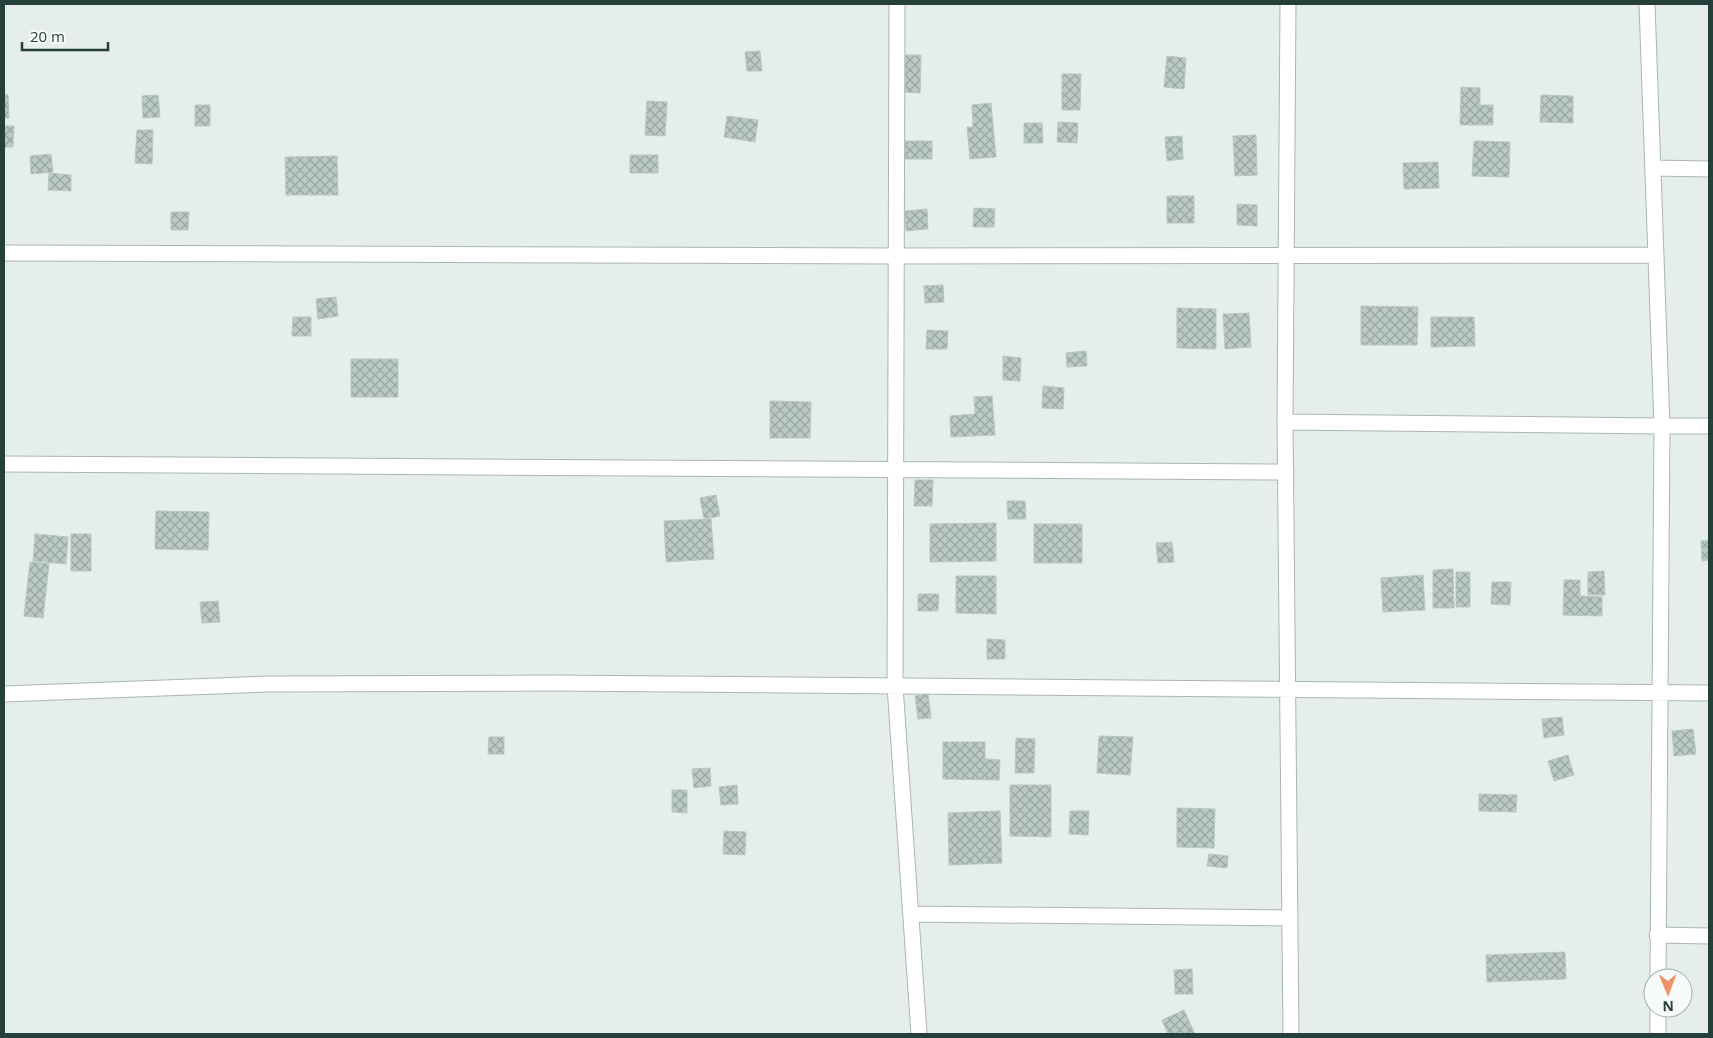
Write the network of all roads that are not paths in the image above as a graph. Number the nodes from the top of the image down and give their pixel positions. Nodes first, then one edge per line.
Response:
1 (897, 4) edge
2 (1288, 4) edge
3 (1647, 4) edge
4 (1653, 168) junction
5 (1709, 169) edge
6 (4, 253) edge
7 (1286, 254) junction
8 (1656, 255) junction
9 (896, 256) junction
10 (1285, 422) junction
11 (1662, 426) junction
12 (1709, 426) edge
13 (4, 464) edge
14 (896, 470) junction
15 (1286, 472) junction
16 (895, 686) junction
17 (1289, 689) junction
18 (1661, 692) junction
19 (1709, 693) edge
20 (4, 694) edge
21 (911, 914) junction
22 (1290, 918) junction
23 (1657, 935) junction
24 (1709, 936) edge
25 (1658, 968) edge
26 (1658, 1018) edge
27 (919, 1034) edge
28 (1291, 1034) edge
29 (1658, 1034) edge

1 - 9 street
2 - 7 street
3 - 4 street
4 - 5 street
4 - 8 street
6 - 9 street
7 - 8 street
7 - 9 street
7 - 10 street
8 - 11 street
9 - 14 street
10 - 11 street
10 - 15 street
11 - 12 street
11 - 18 street
13 - 14 street
14 - 15 street
14 - 16 street
15 - 17 street
16 - 17 street
16 - 20 street
16 - 21 street
17 - 18 street
17 - 22 street
18 - 19 street
18 - 23 street
21 - 22 street
21 - 27 street
22 - 28 street
23 - 24 street
23 - 25 street
26 - 29 street

